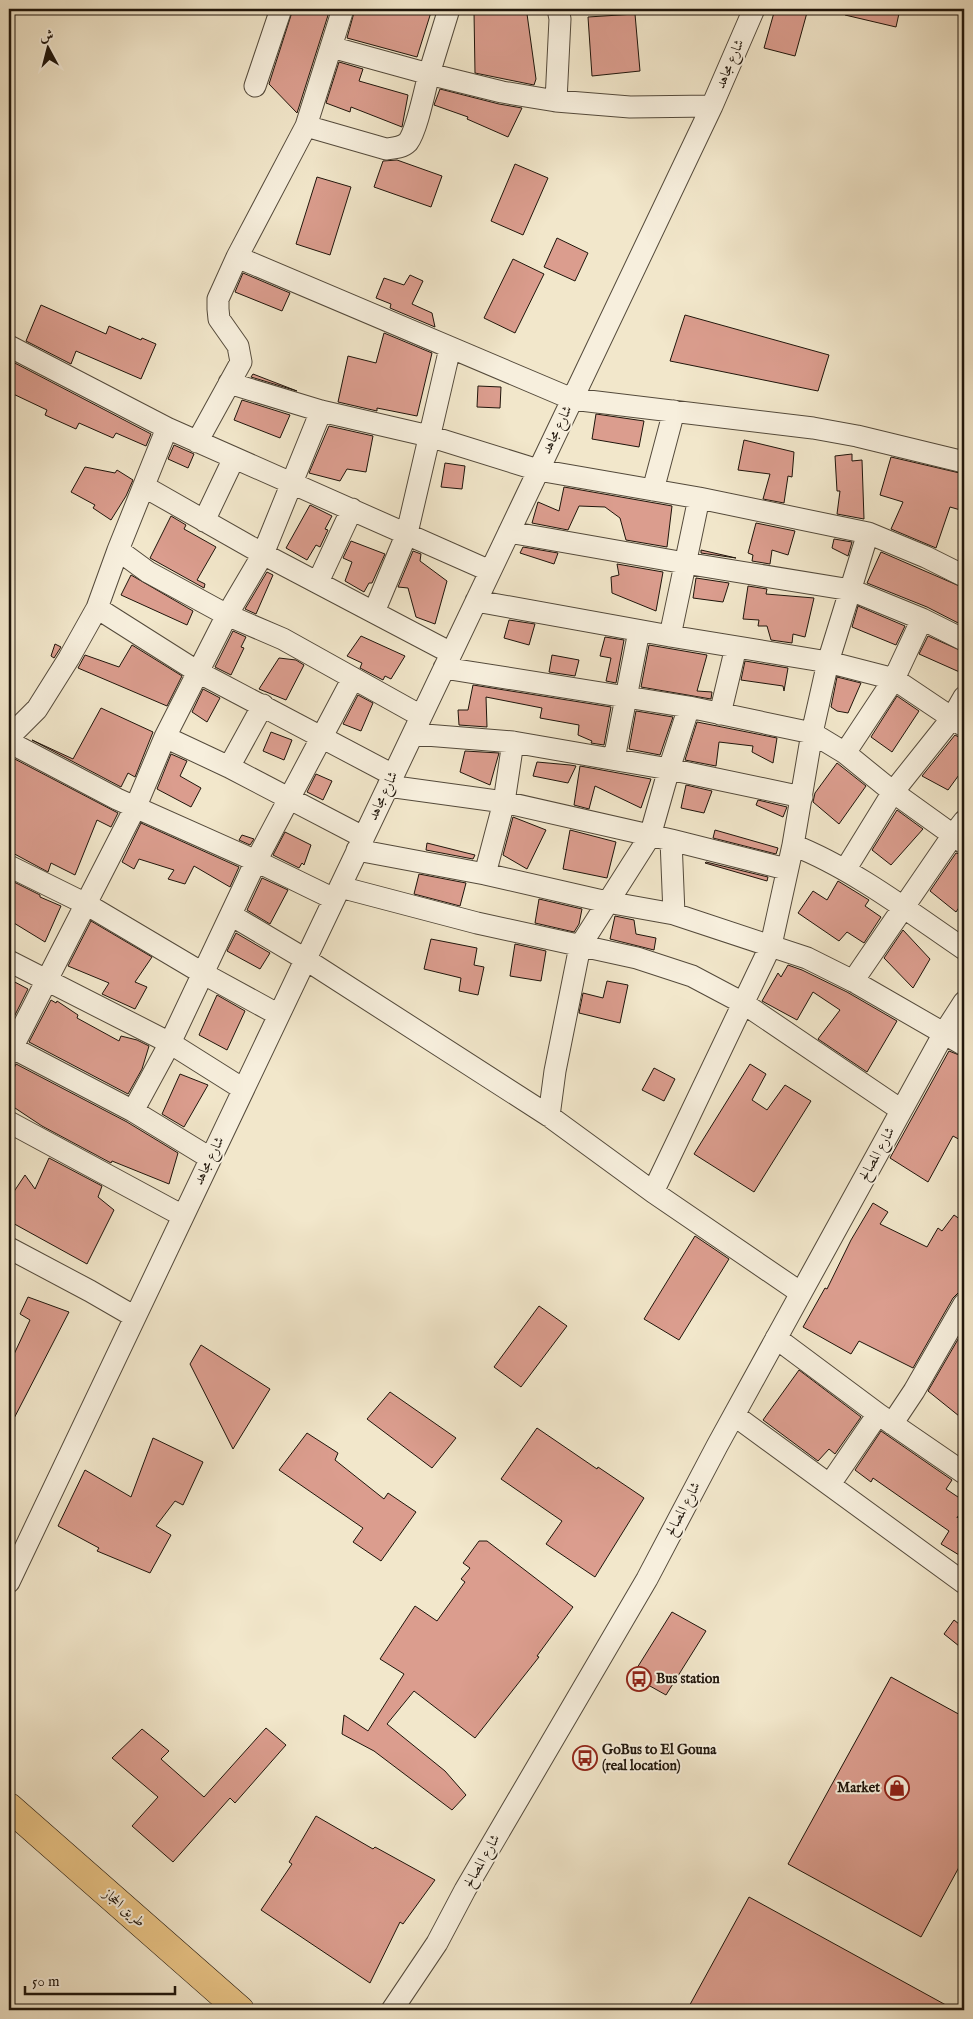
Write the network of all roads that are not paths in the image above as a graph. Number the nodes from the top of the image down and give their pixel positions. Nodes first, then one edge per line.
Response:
1 (281, 9) edge
2 (342, 9) edge
3 (449, 9) edge
4 (558, 9) edge
5 (754, 9) edge
6 (331, 47) junction
7 (429, 74) junction
8 (255, 86) dead end
9 (556, 101) junction
10 (712, 106) junction
11 (306, 126) junction
12 (237, 257) junction
13 (9, 346) edge
14 (450, 348) junction
15 (229, 383) junction
16 (572, 399) junction
17 (321, 411) junction
18 (674, 411) junction
19 (167, 428) junction
20 (429, 436) junction
21 (197, 442) junction
22 (234, 458) junction
23 (964, 462) edge
24 (538, 470) junction
25 (292, 483) junction
26 (145, 487) junction
27 (653, 490) junction
28 (700, 498) junction
29 (352, 509) junction
30 (204, 521) junction
31 (509, 532) junction
32 (407, 533) junction
33 (868, 533) junction
34 (118, 550) junction
35 (263, 554) junction
36 (685, 563) junction
37 (490, 571) junction
38 (964, 576) edge
39 (318, 582) junction
40 (851, 590) junction
41 (476, 600) junction
42 (97, 608) junction
43 (374, 612) junction
44 (227, 615) junction
45 (922, 618) junction
46 (639, 630) junction
47 (670, 636) junction
48 (964, 640) edge
49 (736, 647) junction
50 (448, 661) junction
51 (828, 662) junction
52 (198, 672) junction
53 (353, 678) junction
54 (894, 679) junction
55 (627, 697) junction
56 (964, 697) edge
57 (263, 705) junction
58 (689, 707) junction
59 (720, 714) junction
60 (958, 722) edge
61 (417, 725) junction
62 (812, 733) junction
63 (9, 738) edge
64 (165, 738) junction
65 (322, 738) junction
66 (9, 742) edge
67 (512, 742) junction
68 (845, 753) junction
69 (614, 759) junction
70 (229, 767) junction
71 (669, 769) junction
72 (390, 780) junction
73 (893, 792) junction
74 (289, 797) junction
75 (802, 798) junction
76 (504, 802) junction
77 (136, 806) junction
78 (960, 833) edge
79 (650, 836) junction
80 (671, 840) junction
81 (360, 844) junction
82 (793, 845) junction
83 (256, 861) junction
84 (9, 866) edge
85 (786, 869) junction
86 (844, 870) junction
87 (485, 874) junction
88 (337, 893) junction
89 (607, 902) junction
90 (86, 904) junction
91 (902, 908) junction
92 (674, 914) junction
93 (231, 915) junction
94 (580, 946) junction
95 (771, 946) junction
96 (964, 949) edge
97 (305, 959) junction
98 (9, 961) edge
99 (204, 974) junction
100 (46, 979) junction
101 (853, 982) junction
102 (964, 1002) edge
103 (743, 1003) junction
104 (278, 1015) junction
105 (944, 1033) junction
106 (170, 1043) junction
107 (964, 1045) edge
108 (10, 1049) edge
109 (243, 1089) junction
110 (133, 1110) junction
111 (901, 1110) junction
112 (549, 1116) junction
113 (9, 1122) edge
114 (210, 1158) junction
115 (652, 1192) junction
116 (183, 1216) junction
117 (9, 1248) edge
118 (801, 1293) junction
119 (964, 1304) edge
120 (135, 1317) junction
121 (776, 1338) junction
122 (734, 1415) junction
123 (885, 1419) junction
124 (964, 1473) edge
125 (830, 1484) junction
126 (9, 1582) edge
127 (964, 1583) edge
128 (9, 1807) edge
129 (240, 2010) edge
130 (392, 2010) edge

1 - 8 street
2 - 6 street
3 - 7 street
4 - 9 street
5 - 10 street, شارع مجاهد
6 - 7 street
6 - 11 street
7 - 9 street
7 - 11 street
9 - 10 street
10 - 16 street, شارع مجاهد
11 - 12 street
12 - 14 street
12 - 15 street
13 - 19 street
14 - 16 street
14 - 20 street
15 - 17 street
15 - 21 street
16 - 18 street
16 - 24 street, شارع مجاهد
17 - 20 street
17 - 25 street
18 - 23 street
18 - 27 street
19 - 21 street
19 - 26 street
20 - 24 street
20 - 32 street
21 - 22 street
22 - 25 street
22 - 30 street
24 - 27 street
24 - 31 street, شارع مجاهد
25 - 29 street
25 - 35 street
26 - 30 street
26 - 34 street
27 - 28 street
28 - 33 street
28 - 36 street
29 - 32 street
29 - 39 street
30 - 35 street
31 - 36 street
31 - 37 street, شارع مجاهد
32 - 37 street
32 - 43 street
33 - 38 street
33 - 40 street
34 - 42 street
34 - 44 street
35 - 39 street
35 - 44 street
36 - 40 street
36 - 47 street
37 - 41 street, شارع مجاهد
39 - 43 street
40 - 45 street
40 - 51 street
41 - 46 street
41 - 50 street, شارع مجاهد
42 - 52 street
42 - 63 street
43 - 50 street
44 - 52 street
44 - 53 street
45 - 48 street
45 - 54 street
46 - 47 street
46 - 55 street
47 - 49 street
49 - 51 street
49 - 59 street
50 - 55 street
50 - 61 street, شارع مجاهد
51 - 54 street
51 - 62 street
52 - 57 street
52 - 64 street
53 - 61 street
53 - 65 street
54 - 60 street
54 - 68 street
55 - 58 street
55 - 69 street
56 - 60 street
57 - 65 street
57 - 70 street
58 - 59 street
58 - 71 street
59 - 62 street
60 - 73 street
61 - 67 street
61 - 72 street, شارع مجاهد
62 - 68 street
62 - 75 street
64 - 70 street
64 - 77 street
65 - 72 street
65 - 74 street
66 - 77 street
67 - 69 street
67 - 76 street
68 - 73 street
69 - 71 street
70 - 74 street
71 - 75 street
71 - 79 street
72 - 76 street
72 - 81 street, شارع مجاهد
73 - 78 street
73 - 86 street
74 - 81 street
74 - 83 street
75 - 82 street
76 - 79 street
76 - 87 street
77 - 83 street
77 - 90 street
78 - 91 street
79 - 80 street
79 - 89 street
80 - 85 street
80 - 92 street
81 - 87 street
81 - 88 street, شارع مجاهد
82 - 85 street
82 - 86 street
83 - 88 street
83 - 93 street
84 - 90 street
85 - 95 street
86 - 91 street
87 - 89 street
88 - 94 street
88 - 97 street, شارع مجاهد
89 - 92 street
89 - 94 street
90 - 99 street
90 - 100 street
91 - 96 street
91 - 101 street
92 - 95 street
93 - 97 street
93 - 99 street
94 - 103 street
94 - 112 street
95 - 101 street
95 - 103 street
97 - 104 street, شارع مجاهد
97 - 112 street
98 - 100 street
99 - 104 street
99 - 106 street
100 - 106 street
100 - 108 street
101 - 105 street
102 - 105 street, شارع المصالح
103 - 111 street
103 - 115 street
104 - 109 street, شارع مجاهد
105 - 107 street
105 - 111 street, شارع المصالح
106 - 109 street
106 - 110 street
108 - 110 street
109 - 114 street, شارع مجاهد
110 - 114 street
111 - 118 street, شارع المصالح
112 - 115 street
113 - 116 street
114 - 116 street, شارع مجاهد
115 - 118 street
116 - 120 street, شارع مجاهد
117 - 120 street
118 - 121 street, شارع المصالح
119 - 123 street
120 - 126 street, شارع مجاهد
121 - 122 street, شارع المصالح
121 - 123 street
122 - 125 street
122 - 130 street, شارع المصالح
123 - 124 street
123 - 125 street
125 - 127 street
128 - 129 main road, طريق الحجاز

